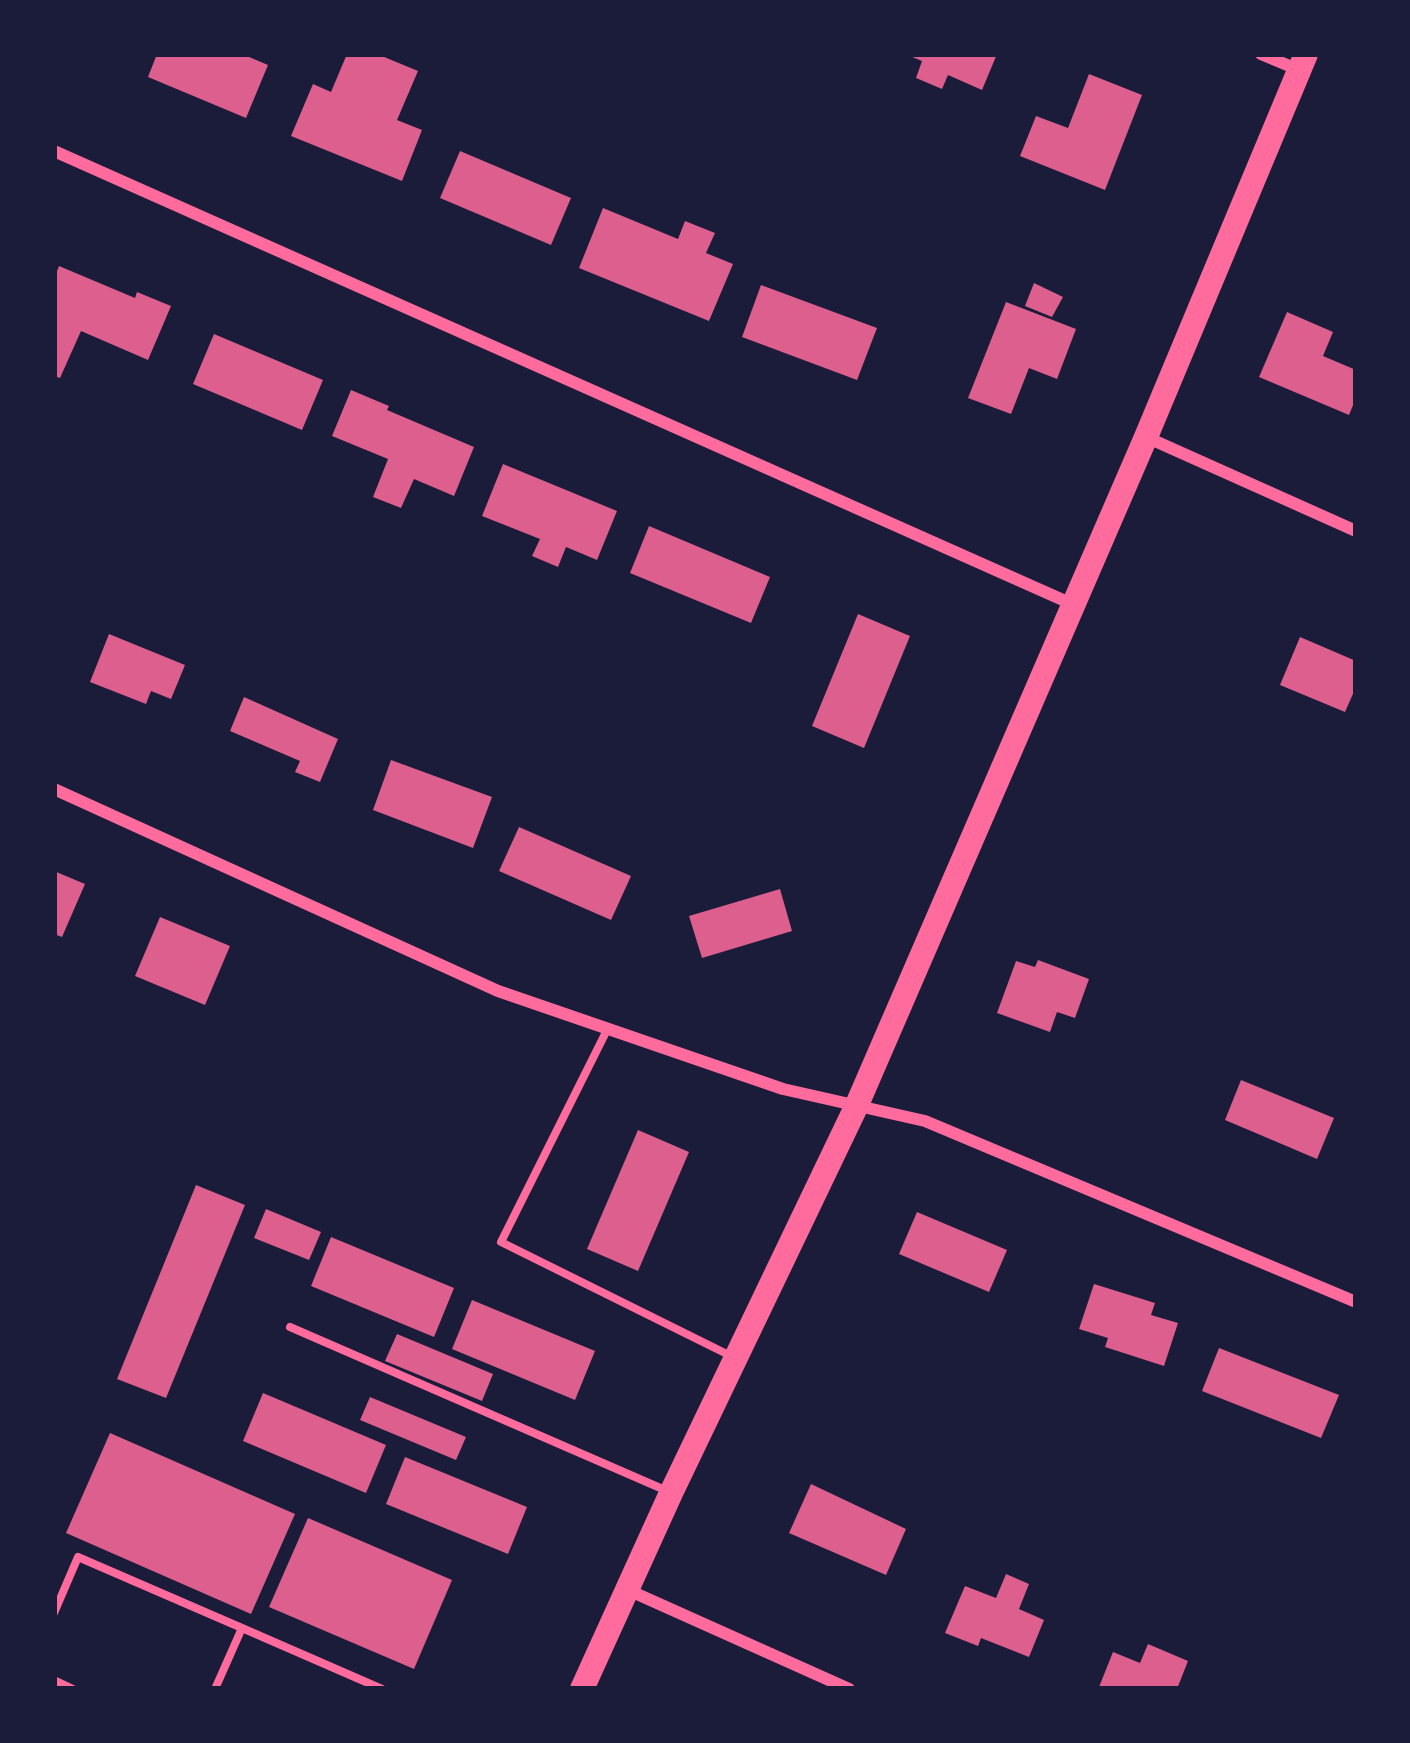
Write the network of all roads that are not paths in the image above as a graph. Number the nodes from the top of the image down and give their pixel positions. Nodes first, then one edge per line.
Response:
1 (1261, 54) edge
2 (1303, 62) edge
3 (54, 151) edge
4 (1146, 437) junction
5 (1356, 531) edge
6 (1072, 604) junction
7 (54, 789) edge
8 (608, 1028) junction
9 (856, 1107) junction
10 (1356, 1302) edge
11 (290, 1327) dead end
12 (736, 1358) junction
13 (671, 1493) junction
14 (628, 1590) junction
15 (54, 1612) edge
16 (242, 1628) junction
17 (54, 1680) edge
18 (73, 1689) edge
19 (215, 1689) edge
20 (382, 1689) edge
21 (582, 1689) edge
22 (849, 1689) edge

1 - 2 street
2 - 4 main road
3 - 6 street
4 - 5 street
4 - 6 main road
6 - 9 main road
7 - 8 street
8 - 9 street
8 - 12 lane
9 - 10 street
9 - 12 main road
11 - 13 lane
12 - 13 main road
13 - 14 main road
14 - 21 main road
14 - 22 street
15 - 16 lane
16 - 19 lane
16 - 20 lane
17 - 18 lane

